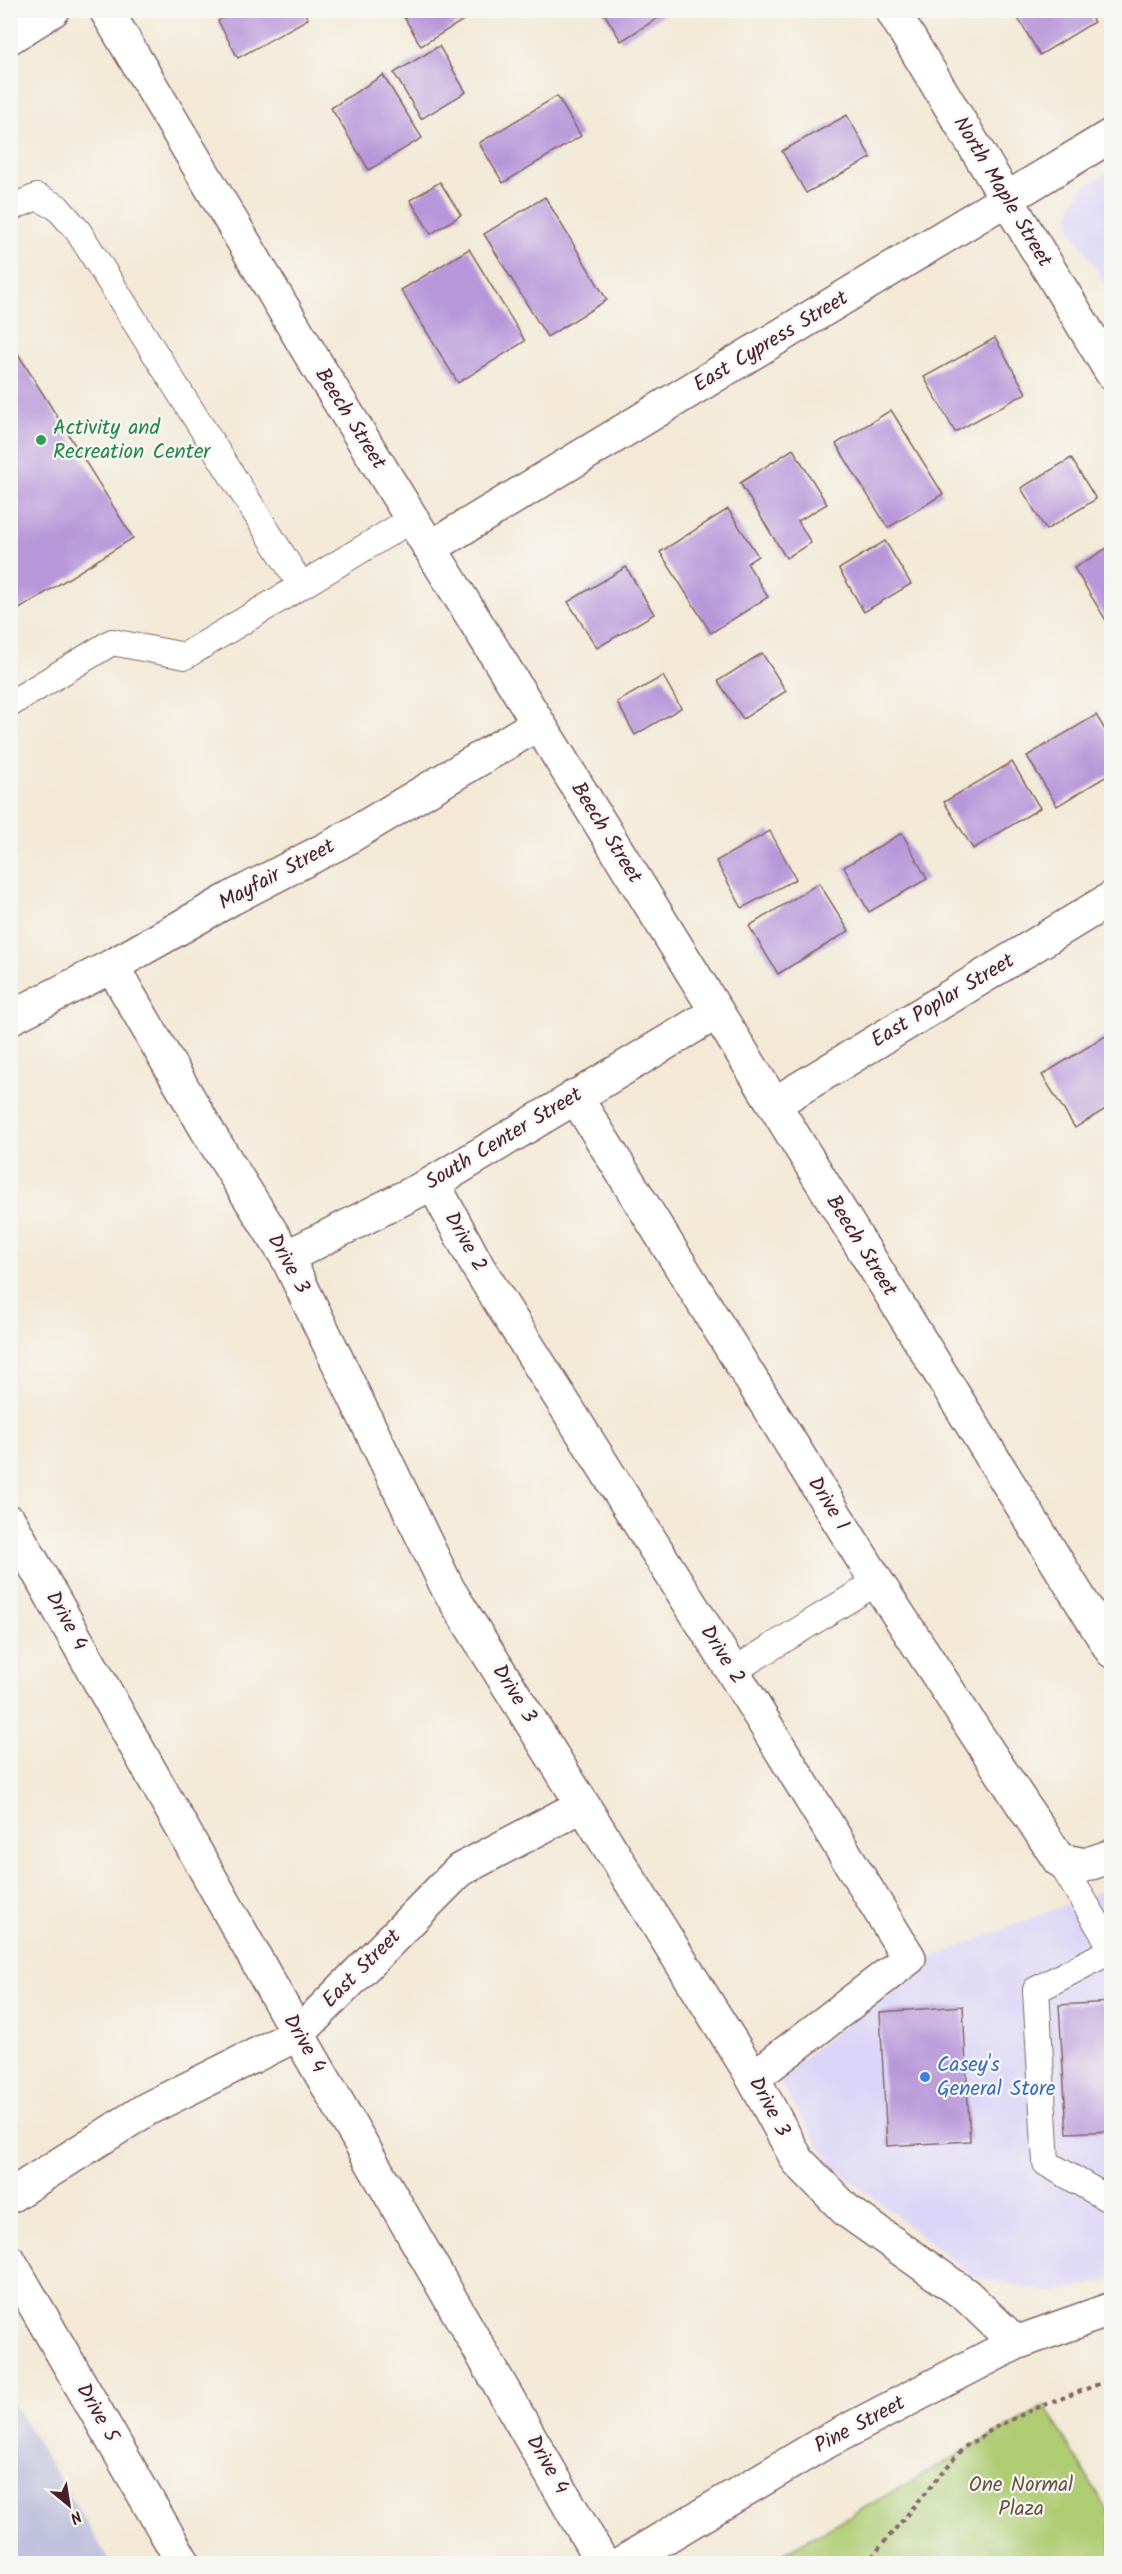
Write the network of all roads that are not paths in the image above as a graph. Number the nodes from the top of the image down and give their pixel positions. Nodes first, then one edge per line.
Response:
1 (53, 10) edge
2 (106, 10) edge
3 (892, 10) edge
4 (10, 37) edge
5 (1112, 135) edge
6 (1006, 199) junction
7 (10, 208) edge
8 (1112, 373) edge
9 (412, 519) junction
10 (430, 548) junction
11 (301, 585) junction
12 (10, 704) edge
13 (538, 724) junction
14 (1112, 898) edge
15 (112, 966) junction
16 (717, 1012) junction
17 (10, 1018) edge
18 (575, 1096) junction
19 (774, 1104) junction
20 (433, 1183) junction
21 (287, 1257) junction
22 (10, 1522) edge
23 (877, 1582) junction
24 (1112, 1651) edge
25 (733, 1671) junction
26 (583, 1805) junction
27 (1112, 1856) edge
28 (1059, 1860) junction
29 (1112, 1949) edge
30 (298, 2034) junction
31 (753, 2078) junction
32 (10, 2196) edge
33 (1112, 2200) edge
34 (10, 2262) edge
35 (1112, 2309) edge
36 (1016, 2343) junction
37 (184, 2564) edge
38 (603, 2564) edge
39 (620, 2564) edge

1 - 4 street
2 - 9 street, Beech Street
3 - 6 street, North Maple Street
5 - 6 street, East Cypress Street
6 - 8 street, North Maple Street
6 - 10 street, East Cypress Street
7 - 11 lane
9 - 10 street, Beech Street
9 - 11 lane
10 - 13 street, Beech Street
11 - 12 lane
13 - 15 street, Mayfair Street
13 - 16 street, Beech Street
14 - 19 street, East Poplar Street
15 - 17 street, Mayfair Street
15 - 21 street, Drive 3
16 - 18 street, South Center Street
16 - 19 street, Beech Street
18 - 20 street, South Center Street
18 - 23 street, Drive 1
19 - 24 street, Beech Street
20 - 21 street, South Center Street
20 - 25 street, Drive 2
21 - 26 street, Drive 3
22 - 30 street, Drive 4
23 - 25 lane
23 - 28 street, Drive 1
25 - 31 street, Drive 2
26 - 30 street, East Street
26 - 31 street, Drive 3
27 - 28 street
28 - 29 lane
29 - 33 lane
30 - 32 street, East Street
30 - 38 street, Drive 4
31 - 36 street, Drive 3
34 - 37 street, Drive 5
35 - 36 street, Pine Street
36 - 39 street, Pine Street

